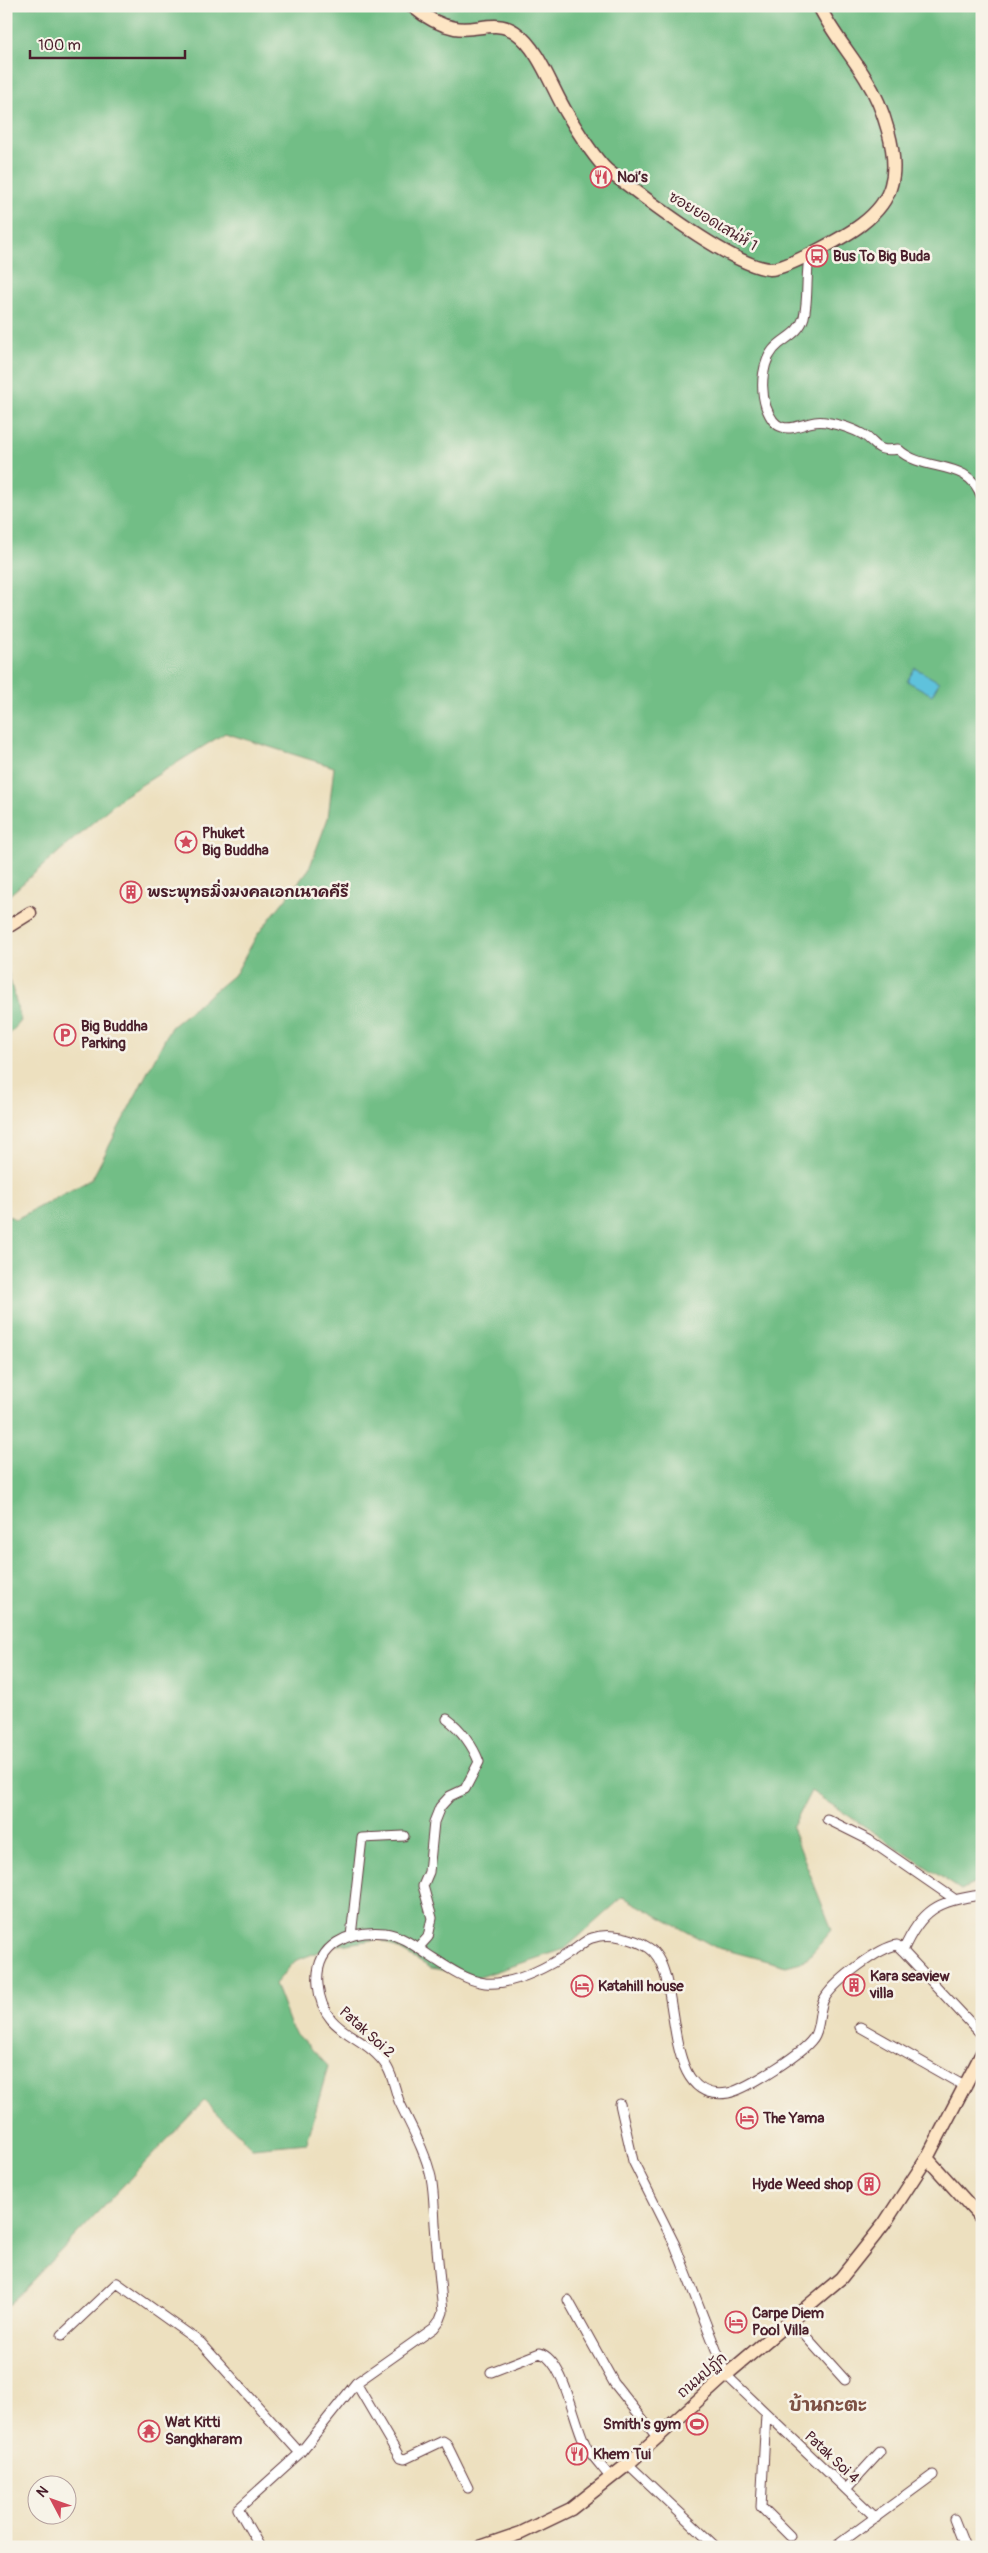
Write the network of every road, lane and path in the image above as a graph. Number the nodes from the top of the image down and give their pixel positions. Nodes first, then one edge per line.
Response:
1 (412, 6) edge
2 (819, 6) edge
3 (810, 253) junction
4 (982, 498) edge
5 (30, 913) dead end
6 (6, 928) edge
7 (447, 1720) dead end
8 (827, 1820) dead end
9 (404, 1836) dead end
10 (982, 1895) edge
11 (953, 1898) junction
12 (351, 1936) junction
13 (418, 1948) junction
14 (904, 1951) junction
15 (860, 2027) dead end
16 (982, 2035) edge
17 (982, 2053) edge
18 (966, 2087) junction
19 (620, 2104) dead end
20 (927, 2158) junction
21 (982, 2220) edge
22 (568, 2300) dead end
23 (791, 2320) junction
24 (62, 2335) dead end
25 (491, 2372) dead end
26 (726, 2375) junction
27 (845, 2380) dead end
28 (356, 2383) junction
29 (766, 2414) junction
30 (657, 2436) junction
31 (880, 2452) dead end
32 (300, 2453) junction
33 (628, 2464) junction
34 (932, 2475) dead end
35 (611, 2478) junction
36 (468, 2488) dead end
37 (846, 2489) junction
38 (876, 2518) junction
39 (954, 2519) dead end
40 (790, 2536) dead end
41 (260, 2547) edge
42 (480, 2547) edge
43 (716, 2547) edge
44 (835, 2547) edge
45 (965, 2547) edge

1 - 3 street, ซอยยอดเสน่ห์ 1
2 - 3 street, ซอยยอดเสน่ห์ 1
3 - 4 street
5 - 6 street
7 - 13 street
8 - 11 street
9 - 12 street
10 - 11 street
11 - 14 street
12 - 13 street, Patak Soi 2
12 - 28 street, Patak Soi 2
13 - 14 street, Patak Soi 2
14 - 16 street
15 - 18 street
17 - 18 street, ถนนปฏัก
18 - 20 street, ถนนปฏัก
19 - 26 street
20 - 21 street
20 - 23 street, ถนนปฏัก
22 - 30 street
23 - 26 street, ถนนปฏัก
23 - 27 street
24 - 32 street
25 - 35 street
26 - 29 street, Patak Soi 4
26 - 30 street, ถนนปฏัก
28 - 32 street, Patak Soi 2
28 - 36 street
29 - 37 street, Patak Soi 4
29 - 40 street
30 - 33 street, ถนนปฏัก
31 - 37 street
32 - 41 street, Patak Soi 2
33 - 35 street, ถนนปฏัก
33 - 43 street
34 - 38 street
35 - 42 street, ถนนปฏัก
37 - 38 street, Patak Soi 4
38 - 44 street
39 - 45 street

